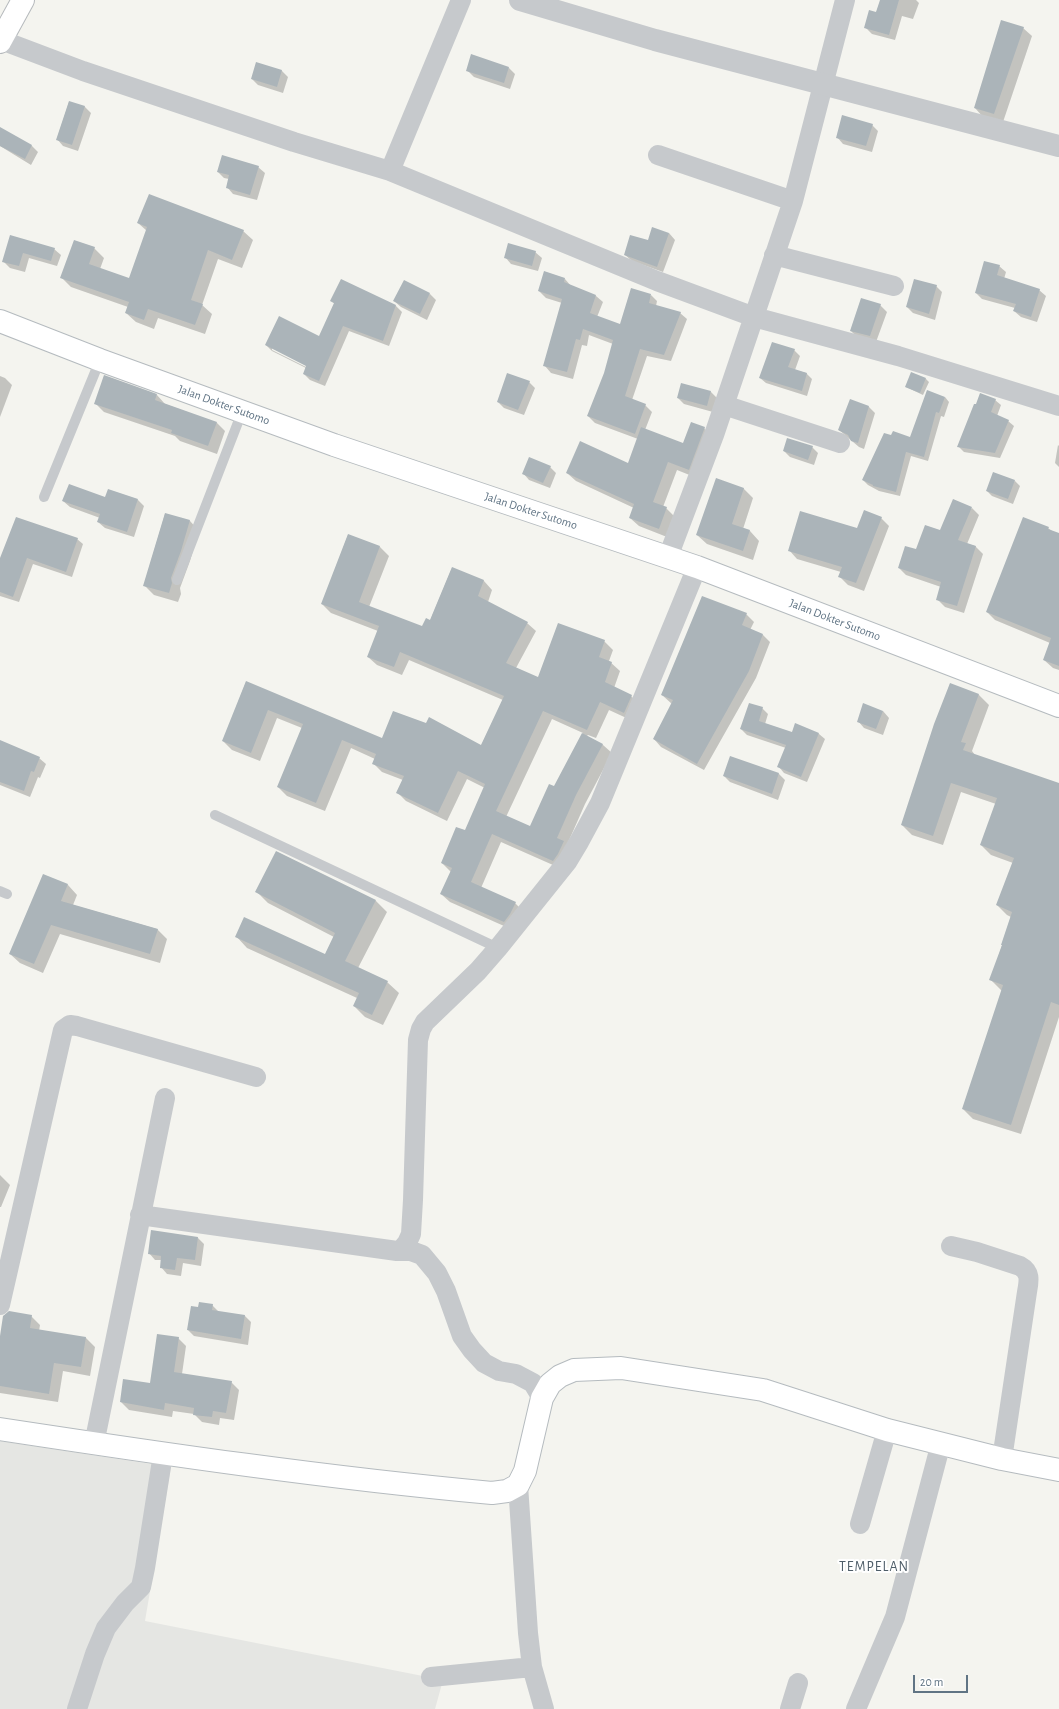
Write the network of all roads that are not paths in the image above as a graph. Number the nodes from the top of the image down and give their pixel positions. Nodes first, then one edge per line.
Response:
1 (23, 0) edge
2 (461, 0) edge
3 (520, 0) edge
4 (845, 0) edge
5 (0, 41) edge
6 (822, 84) junction
7 (1059, 146) edge
8 (658, 155) dead end
9 (390, 171) junction
10 (793, 200) junction
11 (774, 255) junction
12 (894, 286) dead end
13 (754, 317) junction
14 (0, 321) edge
15 (100, 360) junction
16 (1058, 400) edge
17 (724, 405) junction
18 (242, 412) junction
19 (840, 443) dead end
20 (44, 498) dead end
21 (668, 557) junction
22 (698, 567) junction
23 (177, 580) dead end
24 (1059, 706) edge
25 (215, 815) dead end
26 (498, 948) junction
27 (256, 1077) dead end
28 (165, 1098) dead end
29 (140, 1215) junction
30 (950, 1246) dead end
31 (398, 1251) junction
32 (0, 1305) edge
33 (542, 1398) junction
34 (0, 1429) edge
35 (887, 1430) junction
36 (941, 1443) junction
37 (94, 1444) junction
38 (163, 1454) junction
39 (1002, 1459) junction
40 (1052, 1468) edge
41 (518, 1485) junction
42 (860, 1524) dead end
43 (532, 1666) junction
44 (431, 1677) dead end
45 (798, 1683) dead end
46 (77, 1709) edge
47 (544, 1709) edge
48 (790, 1709) edge
49 (856, 1709) edge

1 - 5 main road
2 - 9 street
3 - 6 street
4 - 6 street
5 - 9 street
6 - 7 street
6 - 10 street
8 - 10 street
9 - 13 street
10 - 11 street
11 - 12 street
11 - 13 street
13 - 16 street
13 - 17 street
14 - 15 main road, Jalan Dokter Sutomo
15 - 18 main road, Jalan Dokter Sutomo
15 - 20 lane
17 - 19 street
17 - 21 street
18 - 21 main road, Jalan Dokter Sutomo
18 - 23 lane
21 - 22 main road, Jalan Dokter Sutomo
22 - 24 main road, Jalan Dokter Sutomo
22 - 26 street
25 - 26 lane
26 - 31 street
27 - 32 street
28 - 29 street
29 - 31 street
29 - 37 street
30 - 39 street
31 - 33 street
33 - 35 main road
33 - 41 main road
34 - 37 main road
35 - 36 main road
35 - 42 street
36 - 39 main road
36 - 49 street
37 - 38 main road
38 - 41 main road
38 - 46 street
39 - 40 main road
41 - 43 street
43 - 44 street
43 - 47 street
45 - 48 street

